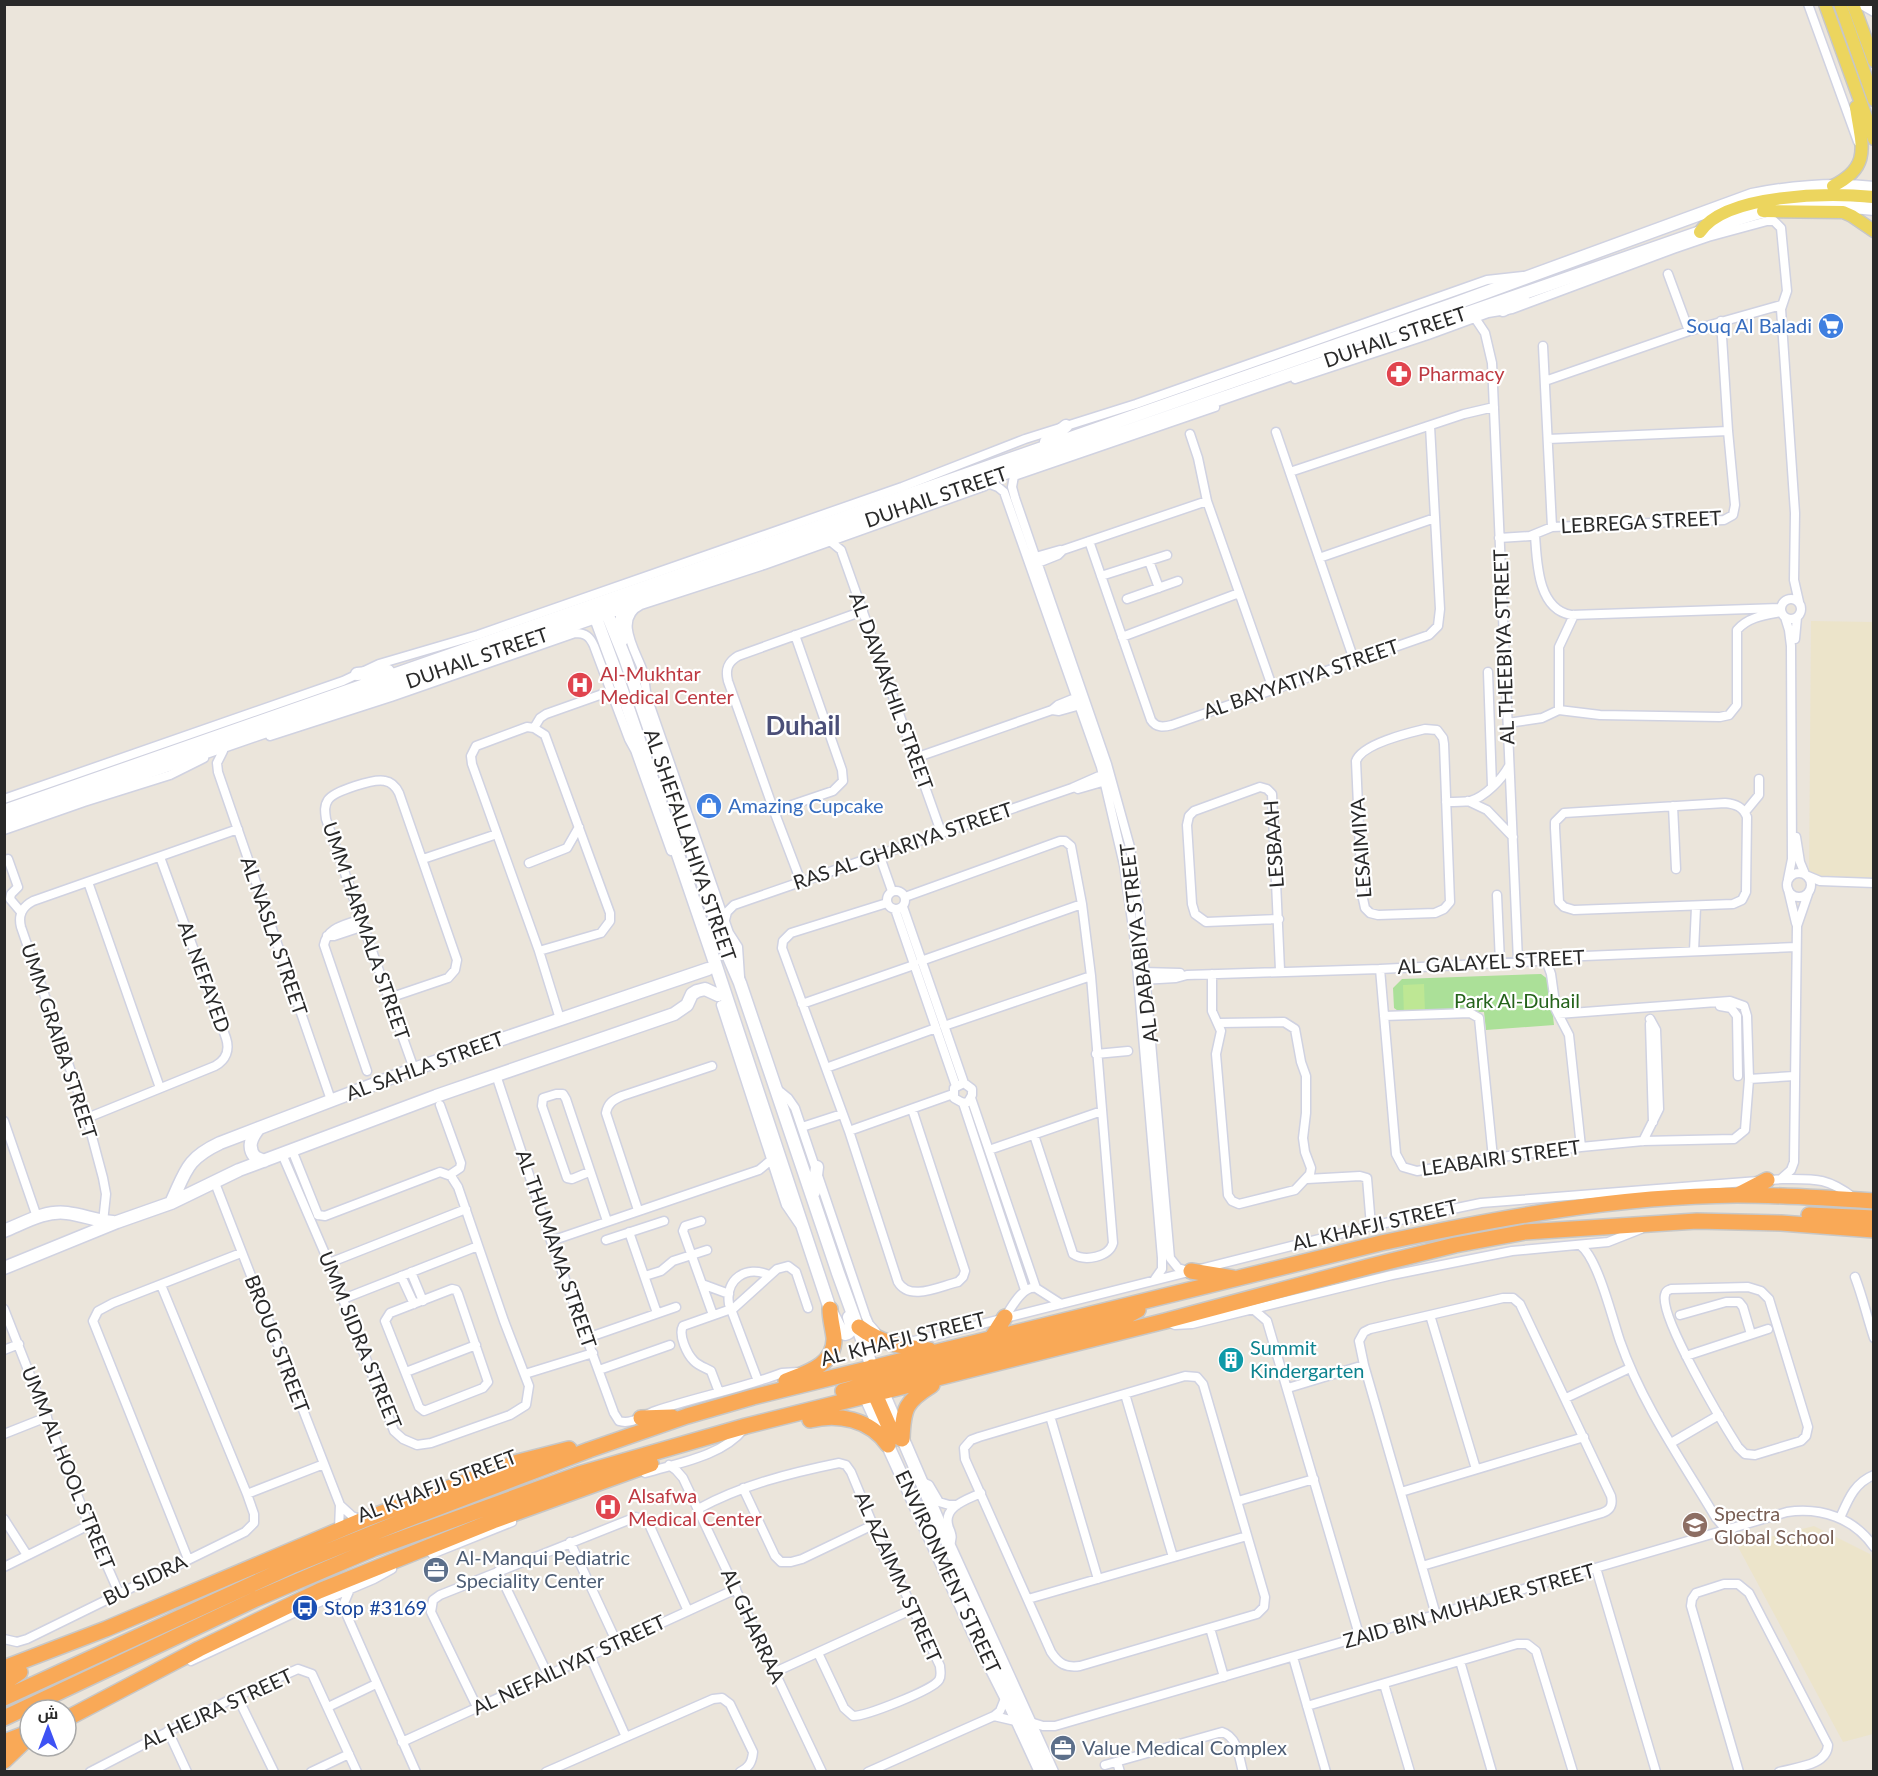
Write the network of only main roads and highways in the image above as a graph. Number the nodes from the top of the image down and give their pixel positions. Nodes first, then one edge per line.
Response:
1 (1825, 4) edge
2 (1840, 4) edge
3 (1853, 4) edge
4 (1874, 61) edge
5 (1856, 91) junction
6 (1874, 100) edge
7 (1874, 140) edge
8 (1833, 186) junction
9 (1874, 188) edge
10 (1874, 197) edge
11 (1874, 209) edge
12 (1762, 211) junction
13 (1874, 231) edge
14 (1700, 232) junction
15 (1539, 287) junction
16 (1503, 310) road end
17 (1428, 335) road end
18 (1388, 339) junction
19 (1066, 426) road end
20 (1037, 449) junction
21 (1053, 457) junction
22 (1041, 468) road end
23 (875, 517) junction
24 (853, 533) road end
25 (764, 565) road end
26 (713, 575) junction
27 (675, 595) road end
28 (651, 596) junction
29 (625, 606) junction
30 (599, 609) junction
31 (569, 626) junction
32 (625, 658) junction
33 (466, 662) junction
34 (614, 667) junction
35 (407, 669) junction
36 (357, 674) road end
37 (630, 675) junction
38 (448, 677) road end
39 (645, 688) road end
40 (629, 711) junction
41 (635, 750) road end
42 (186, 767) road end
43 (107, 786) junction
44 (4, 811) edge
45 (4, 822) edge
46 (697, 911) junction
47 (706, 964) junction
48 (677, 980) junction
49 (692, 994) junction
50 (719, 1000) junction
51 (744, 1052) junction
52 (260, 1127) junction
53 (232, 1138) junction
54 (264, 1161) junction
55 (817, 1167) road end
56 (239, 1170) junction
57 (1774, 1179) road end
58 (1736, 1195) junction
59 (813, 1199) junction
60 (1874, 1202) edge
61 (171, 1203) junction
62 (1874, 1218) edge
63 (1697, 1221) junction
64 (117, 1222) junction
65 (1826, 1226) junction
66 (1874, 1230) edge
67 (4, 1231) edge
68 (1874, 1236) edge
69 (4, 1268) edge
70 (1191, 1271) road end
71 (838, 1273) junction
72 (1236, 1279) junction
73 (1155, 1300) junction
74 (830, 1309) junction
75 (1005, 1317) road end
76 (859, 1328) junction
77 (991, 1339) junction
78 (944, 1351) junction
79 (947, 1376) junction
80 (870, 1384) junction
81 (753, 1397) junction
82 (687, 1416) junction
83 (783, 1417) junction
84 (641, 1418) road end
85 (895, 1442) junction
86 (607, 1444) junction
87 (677, 1447) junction
88 (579, 1474) junction
89 (383, 1564) junction
90 (355, 1587) road end
91 (106, 1629) junction
92 (4, 1663) edge
93 (4, 1668) edge
94 (4, 1681) edge
95 (4, 1698) edge
96 (78, 1711) edge
97 (4, 1718) edge
98 (1023, 1721) junction
99 (18, 1741) edge
100 (18, 1746) edge
101 (4, 1751) edge
102 (4, 1761) edge
103 (1041, 1772) edge
104 (1052, 1772) edge

1 - 5 main road
2 - 6 main road
3 - 4 main road
5 - 7 main road
5 - 8 main road
8 - 9 main road, DUHAIL STREET
8 - 20 main road, DUHAIL STREET
10 - 14 main road
11 - 12 main road, DUHAIL STREET
12 - 13 main road
12 - 14 main road, DUHAIL STREET
14 - 15 main road, DUHAIL STREET
15 - 16 main road
15 - 18 main road, DUHAIL STREET
17 - 18 main road
18 - 21 main road, DUHAIL STREET
19 - 20 main road
20 - 30 main road, DUHAIL STREET
21 - 22 main road
21 - 23 main road, DUHAIL STREET
23 - 24 main road
23 - 26 main road, DUHAIL STREET
25 - 26 main road
26 - 28 main road, DUHAIL STREET
27 - 28 main road
28 - 29 main road, DUHAIL STREET
29 - 30 main road, DUHAIL STREET
29 - 32 main road
30 - 31 main road, DUHAIL STREET
30 - 32 main road, AL SHEFALLAHIYA STREET
30 - 34 main road, AL SHEFALLAHIYA STREET
30 - 35 main road, DUHAIL STREET
31 - 33 main road, DUHAIL STREET
31 - 34 main road
32 - 37 main road, AL SHEFALLAHIYA STREET
33 - 38 main road
33 - 43 main road, DUHAIL STREET
34 - 40 main road, AL SHEFALLAHIYA STREET
35 - 36 main road
35 - 44 main road, DUHAIL STREET
37 - 39 main road
37 - 59 main road, AL SHEFALLAHIYA STREET
40 - 41 main road
40 - 46 main road, AL SHEFALLAHIYA STREET
42 - 43 main road
43 - 45 main road, DUHAIL STREET
46 - 47 main road, AL SHEFALLAHIYA STREET
46 - 51 main road, AL SHEFALLAHIYA STREET
47 - 48 main road, AL SAHLA STREET
47 - 50 main road, AL SHEFALLAHIYA STREET
48 - 49 main road
48 - 52 main road, AL SAHLA STREET
49 - 50 main road
49 - 54 main road, AL SAHLA STREET
50 - 51 main road
51 - 74 main road, AL SHEFALLAHIYA STREET
52 - 53 main road, AL SAHLA STREET
52 - 54 main road
53 - 56 main road
53 - 61 main road, AL SAHLA STREET
54 - 56 main road, AL SAHLA STREET
55 - 59 main road
56 - 61 main road, AL SAHLA STREET
57 - 58 highway
58 - 60 highway, AL KHAFJI STREET
58 - 72 highway, AL KHAFJI STREET
59 - 71 main road, AL SHEFALLAHIYA STREET
61 - 64 main road, AL SAHLA STREET
62 - 63 highway
63 - 65 highway, AL KHAFJI STREET
63 - 79 highway, AL KHAFJI STREET
64 - 67 main road, AL SAHLA STREET
64 - 69 main road, AL SAHLA STREET
65 - 66 highway, AL KHAFJI STREET
65 - 68 highway
70 - 72 highway
71 - 74 main road, AL SHEFALLAHIYA STREET
71 - 76 main road, AL SHEFALLAHIYA STREET
72 - 73 highway, AL KHAFJI STREET
73 - 77 highway, AL KHAFJI STREET
73 - 80 highway
74 - 81 highway
75 - 77 highway
76 - 78 highway
76 - 80 main road, AL SHEFALLAHIYA STREET
77 - 78 highway, AL KHAFJI STREET
78 - 80 highway, AL KHAFJI STREET
79 - 80 highway, AL KHAFJI STREET
79 - 85 highway
80 - 81 highway, AL KHAFJI STREET
80 - 83 highway, AL KHAFJI STREET
80 - 85 highway
80 - 88 highway
81 - 82 highway, AL KHAFJI STREET
82 - 84 highway
82 - 86 highway, AL KHAFJI STREET
83 - 85 highway
83 - 87 highway, AL KHAFJI STREET
85 - 98 main road, ENVIRONMENT STREET
85 - 98 main road, ENVIRONMENT STREET
86 - 91 highway
86 - 95 highway, AL KHAFJI STREET
87 - 88 highway, AL KHAFJI STREET
87 - 89 highway
88 - 97 highway, AL KHAFJI STREET
89 - 90 highway
89 - 96 highway
91 - 92 highway
91 - 93 highway
91 - 94 highway
98 - 103 main road, ENVIRONMENT STREET
98 - 104 main road, ENVIRONMENT STREET
99 - 101 highway
100 - 102 highway

